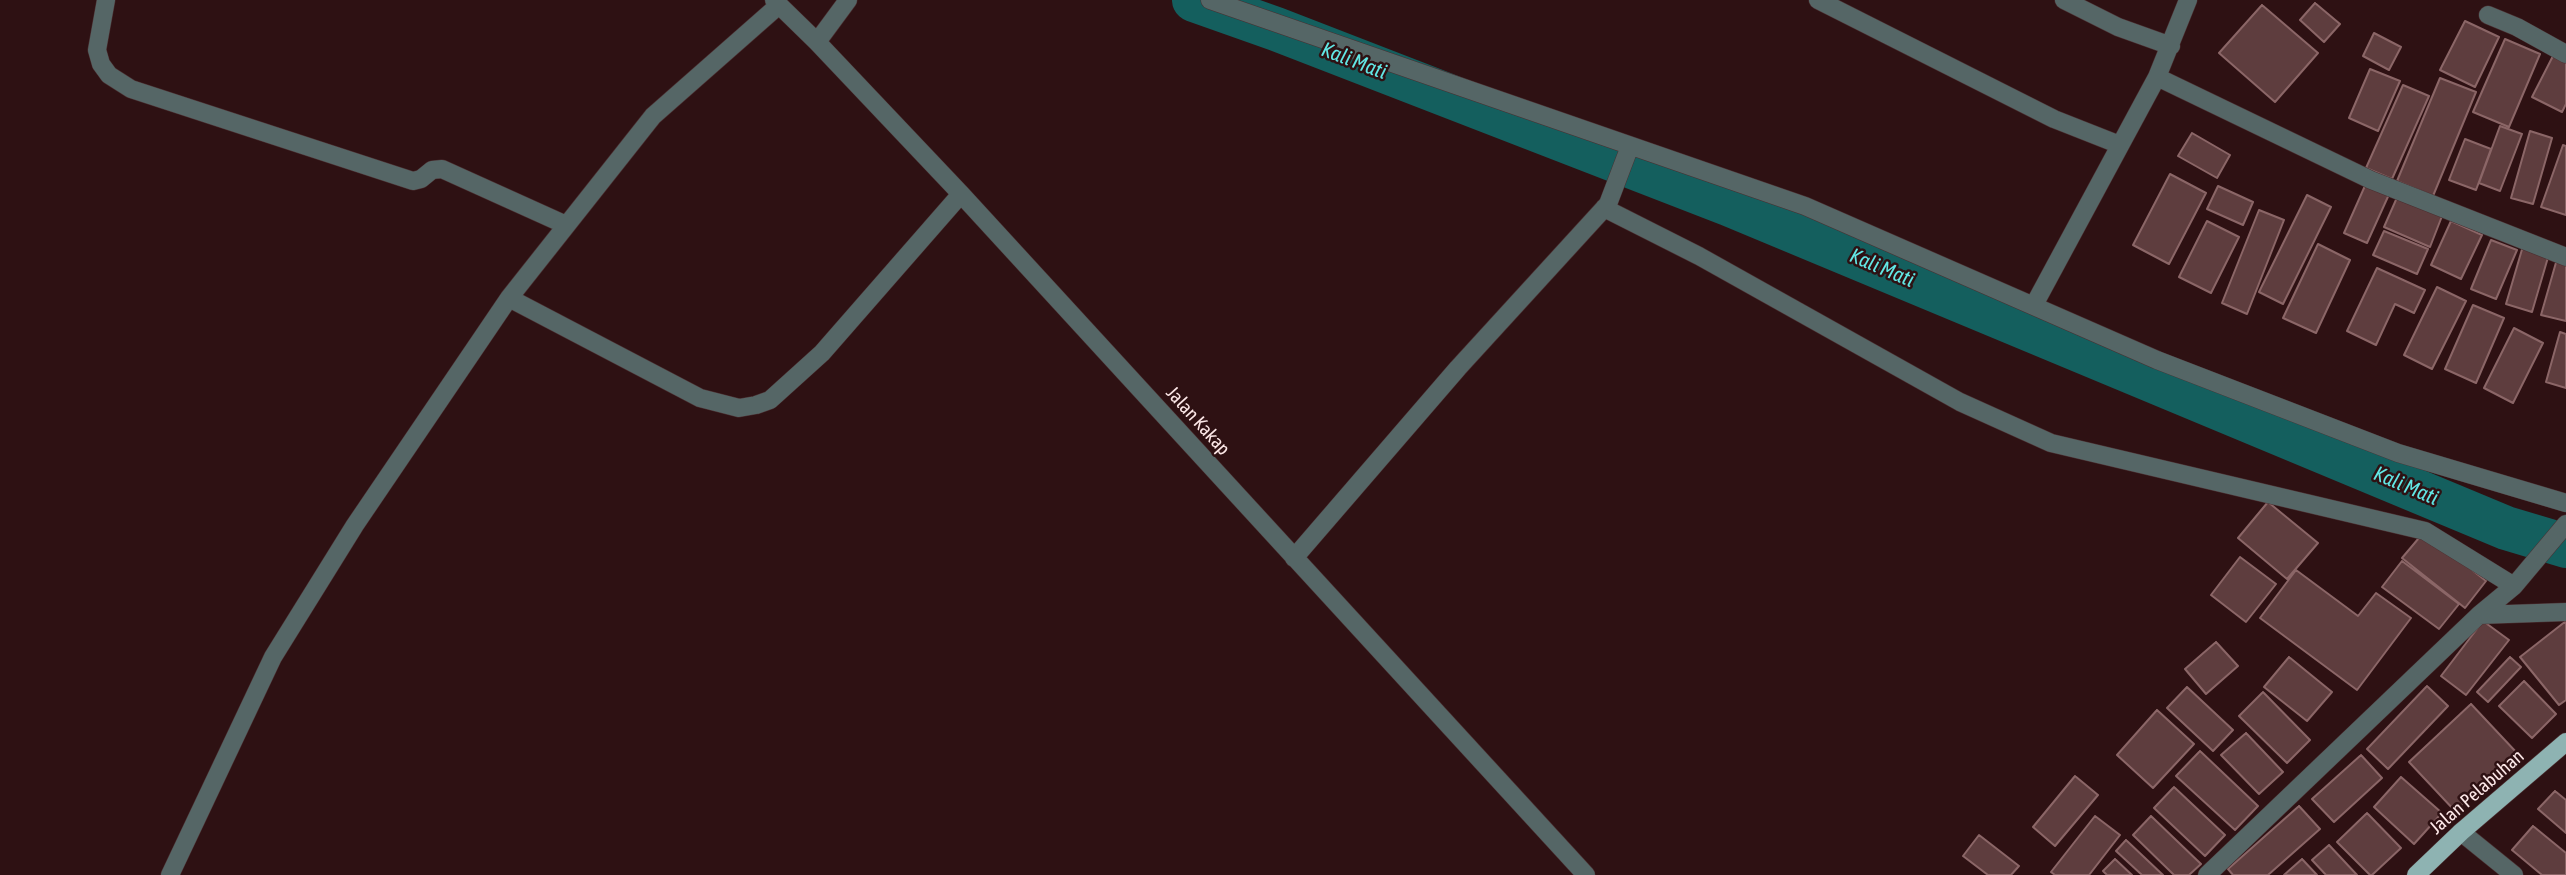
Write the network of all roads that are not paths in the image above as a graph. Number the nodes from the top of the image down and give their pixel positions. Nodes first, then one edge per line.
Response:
1 (106, 0) edge
2 (848, 0) edge
3 (1210, 0) edge
4 (1818, 0) edge
5 (1859, 0) edge
6 (2064, 0) edge
7 (2188, 0) edge
8 (776, 2) edge
9 (2488, 15) dead end
10 (1849, 16) junction
11 (817, 42) junction
12 (2171, 46) junction
13 (2566, 54) edge
14 (2157, 77) junction
15 (2120, 145) junction
16 (1627, 151) junction
17 (961, 194) junction
18 (1607, 204) junction
19 (566, 225) junction
20 (2566, 257) edge
21 (509, 298) junction
22 (2035, 305) junction
23 (2566, 503) edge
24 (2563, 528) edge
25 (1294, 558) junction
26 (2514, 586) junction
27 (2566, 612) edge
28 (2479, 615) junction
29 (2566, 742) edge
30 (2461, 832) junction
31 (170, 875) edge
32 (1586, 875) edge
33 (2207, 875) edge
34 (2416, 875) edge
35 (2514, 875) edge

1 - 19 street
2 - 11 street
3 - 16 street
4 - 10 street
5 - 10 street
6 - 12 street
7 - 12 street
8 - 11 street, Jalan Kakap
8 - 19 street
9 - 13 street
10 - 15 street
11 - 17 street, Jalan Kakap
12 - 14 street
14 - 15 street
14 - 20 street
15 - 22 street
16 - 18 street
16 - 22 street
17 - 21 street
17 - 25 street, Jalan Kakap
18 - 25 street
18 - 26 street
19 - 21 street
21 - 31 street
22 - 23 street
24 - 26 street
25 - 32 street, Jalan Kakap
26 - 28 street
27 - 28 street
28 - 33 street
29 - 30 main road, Jalan Pelabuhan
30 - 34 main road, Jalan Pelabuhan
30 - 35 street

